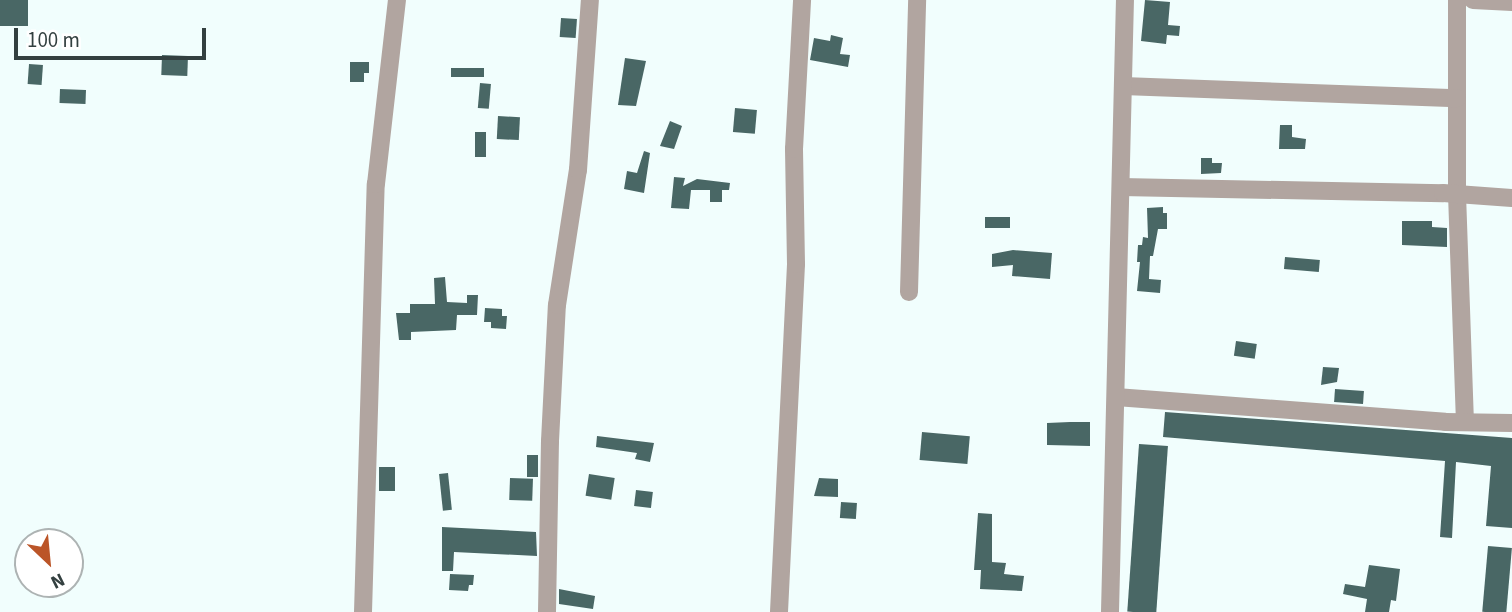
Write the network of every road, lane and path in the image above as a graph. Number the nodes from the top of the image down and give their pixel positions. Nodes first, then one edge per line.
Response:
1 (397, 0) edge
2 (590, 0) edge
3 (802, 0) edge
4 (917, 0) edge
5 (1125, 0) edge
6 (1457, 0) edge
7 (1475, 0) edge
8 (1512, 2) edge
9 (1123, 86) junction
10 (1457, 97) junction
11 (1121, 187) junction
12 (1457, 194) junction
13 (1512, 198) edge
14 (909, 292) dead end
15 (1116, 397) junction
16 (1465, 422) junction
17 (1512, 423) edge
18 (363, 612) edge
19 (547, 612) edge
20 (779, 612) edge
21 (1110, 612) edge

1 - 18 street
2 - 19 street
3 - 20 street
4 - 14 street
5 - 9 street
6 - 10 street
7 - 8 street
9 - 10 street
9 - 11 street
10 - 12 street
11 - 12 street
11 - 15 street
12 - 13 street
12 - 16 street
15 - 16 street
15 - 21 street
16 - 17 street

